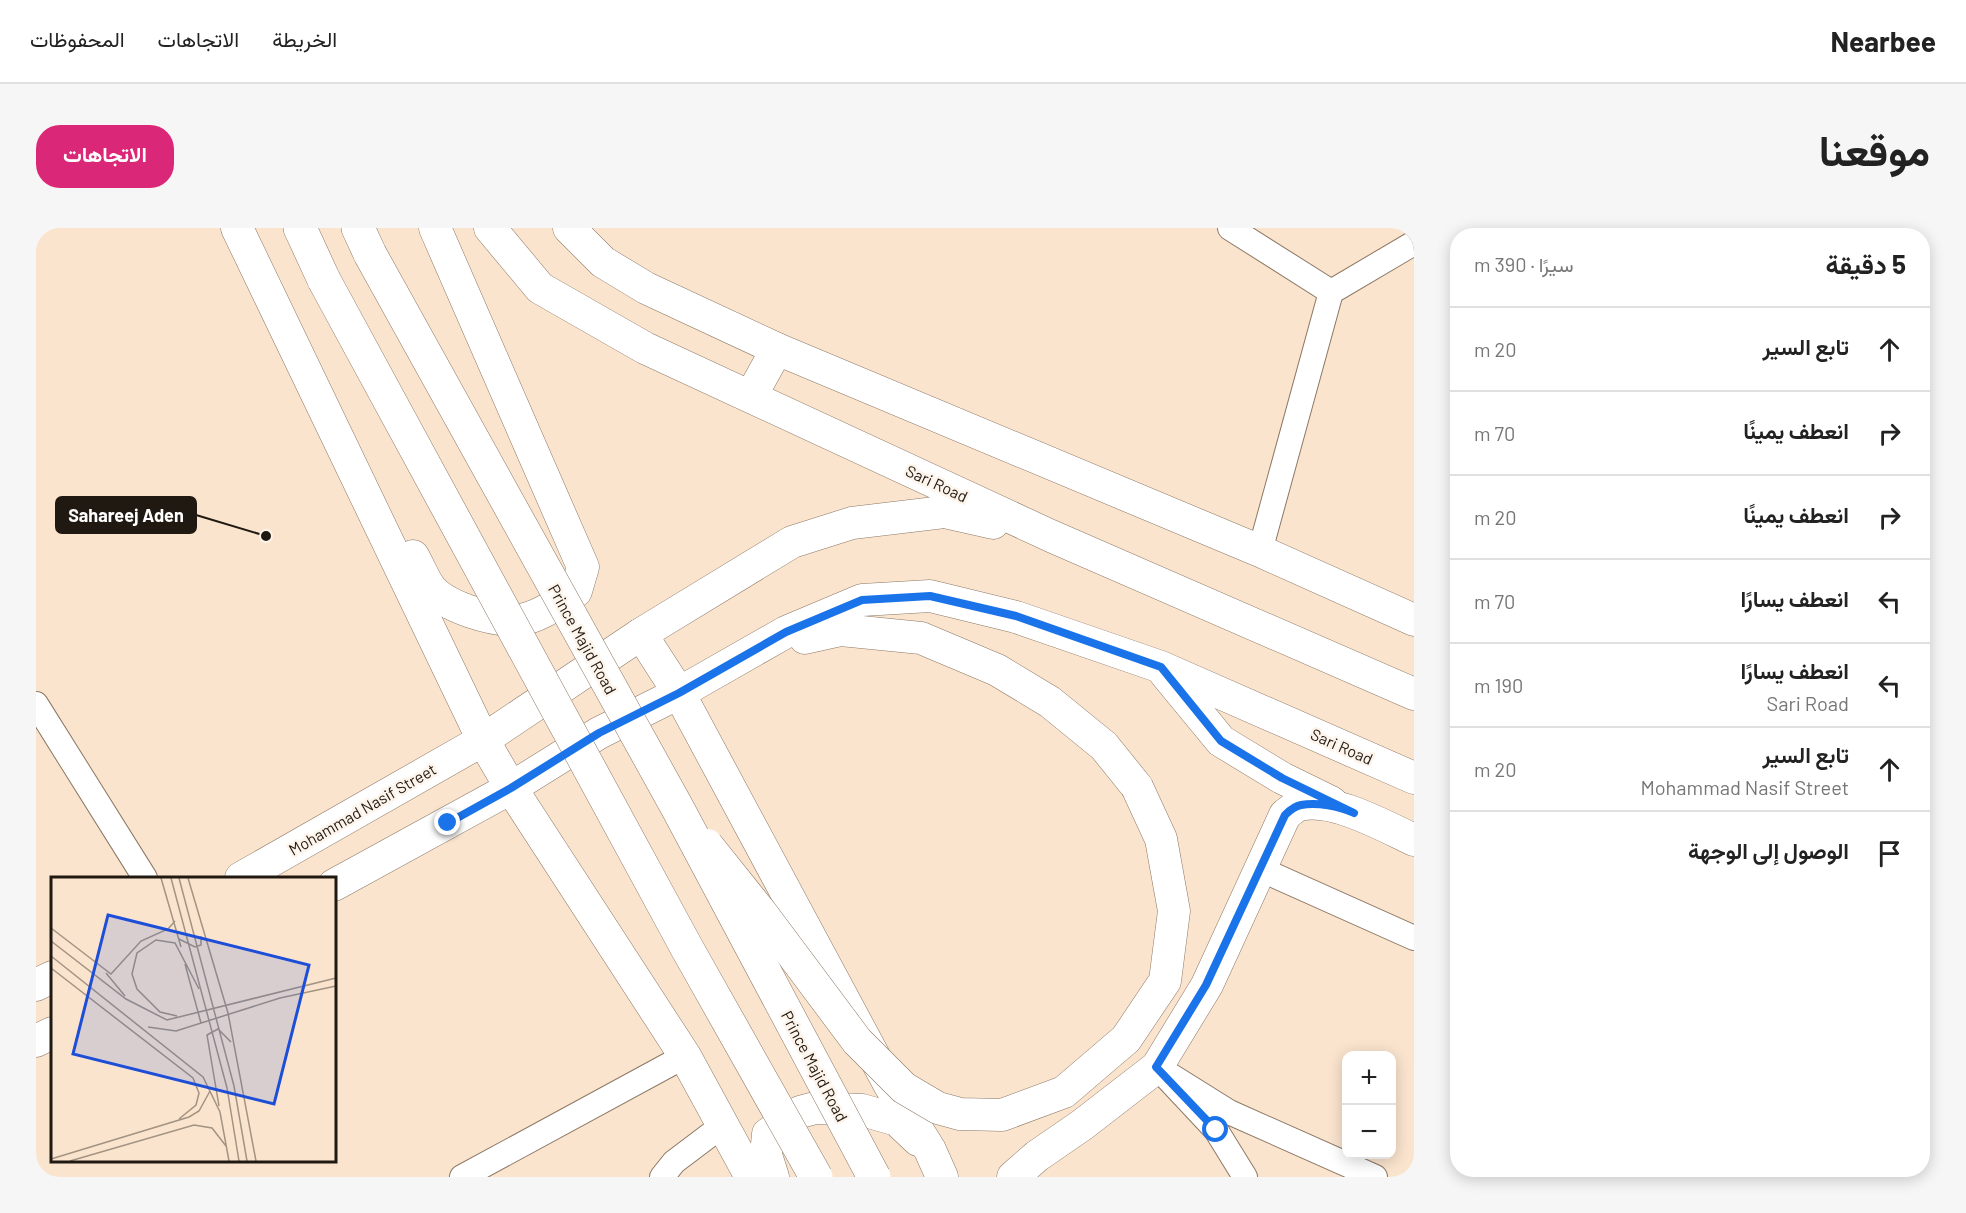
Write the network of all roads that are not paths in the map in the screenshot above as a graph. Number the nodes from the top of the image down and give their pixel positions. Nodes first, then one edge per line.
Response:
1 (237, 228) edge
2 (300, 228) edge
3 (435, 228) edge
4 (490, 228) edge
5 (569, 228) edge
6 (1230, 228) edge
7 (364, 241) edge
8 (1414, 243) edge
9 (1330, 292) junction
10 (777, 349) junction
11 (298, 355) junction
12 (751, 396) junction
13 (1051, 536) junction
14 (1260, 551) junction
15 (1414, 620) edge
16 (641, 634) junction
17 (1161, 667) junction
18 (712, 673) junction
19 (679, 693) junction
20 (1414, 694) edge
21 (36, 704) edge
22 (483, 740) junction
23 (1414, 778) edge
24 (511, 788) junction
25 (678, 809) junction
26 (1350, 811) junction
27 (1414, 840) edge
28 (1260, 869) junction
29 (144, 877) edge
30 (244, 877) edge
31 (336, 884) edge
32 (1414, 938) edge
33 (51, 978) edge
34 (36, 985) edge
35 (51, 1034) edge
36 (36, 1041) edge
37 (685, 1056) junction
38 (1156, 1067) junction
39 (723, 1125) junction
40 (936, 1164) edge
41 (462, 1177) edge
42 (662, 1177) edge
43 (751, 1177) edge
44 (773, 1177) edge
45 (816, 1177) edge
46 (874, 1177) edge
47 (1013, 1177) edge
48 (1245, 1177) edge
49 (1375, 1177) edge

1 - 11 main road
2 - 45 highway, bridge
3 - 11 main road
4 - 12 main road, Sari Road
5 - 10 main road
6 - 9 street
7 - 25 highway, Prince Majid Road, bridge
8 - 9 street
9 - 14 street
10 - 12 main road
10 - 14 main road
11 - 22 main road
12 - 13 main road, Sari Road
13 - 16 main road, Mohammad Nasif Street
13 - 20 main road, Sari Road
14 - 15 main road
16 - 19 main road
16 - 22 main road, Mohammad Nasif Street
17 - 18 main road, Sari Road
17 - 23 main road, Sari Road
17 - 26 main road
18 - 19 main road, Sari Road
18 - 25 main road, bridge
19 - 24 main road, Sari Road
19 - 40 main road
21 - 29 street
22 - 24 main road
22 - 30 main road, Mohammad Nasif Street
24 - 31 main road
24 - 37 main road
25 - 46 highway, Prince Majid Road, bridge
26 - 27 main road
26 - 28 main road
28 - 32 street
28 - 38 main road
33 - 34 main road
35 - 36 main road
37 - 39 main road
37 - 41 street
38 - 47 main road
38 - 48 street
38 - 49 street
39 - 42 street
39 - 43 main road
40 - 44 main road

